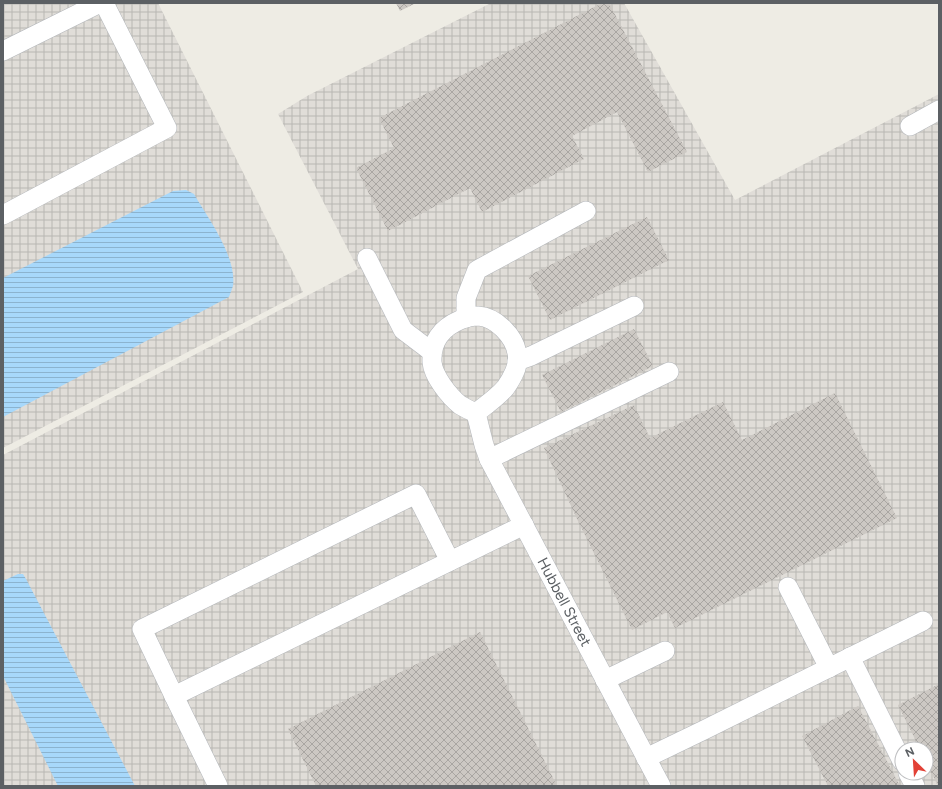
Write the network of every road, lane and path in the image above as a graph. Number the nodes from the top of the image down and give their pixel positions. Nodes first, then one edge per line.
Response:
1 (100, 3) edge
2 (104, 3) edge
3 (3, 51) edge
4 (939, 110) edge
5 (910, 126) dead end
6 (586, 211) dead end
7 (3, 214) edge
8 (367, 258) dead end
9 (634, 306) dead end
10 (466, 318) junction
11 (432, 352) junction
12 (518, 360) junction
13 (669, 372) dead end
14 (476, 413) junction
15 (489, 459) junction
16 (524, 525) junction
17 (450, 561) junction
18 (788, 587) dead end
19 (923, 621) dead end
20 (665, 651) dead end
21 (850, 657) junction
22 (829, 668) junction
23 (605, 680) junction
24 (174, 696) junction
25 (894, 745) edge
26 (646, 758) junction
27 (218, 786) edge
28 (661, 786) edge

1 - 3 street
2 - 7 street
4 - 5 street
6 - 10 street
8 - 11 street
9 - 12 street
10 - 11 street
10 - 12 street
11 - 14 street
12 - 14 street
13 - 15 street
14 - 15 street, Hubbell Street
15 - 16 street, Hubbell Street
16 - 17 street
16 - 23 street, Hubbell Street
17 - 24 street
17 - 24 street
18 - 22 street
19 - 21 street
20 - 23 street
21 - 22 street
21 - 25 street
22 - 26 street
23 - 26 street, Hubbell Street
24 - 27 street
26 - 28 street, Hubbell Street

